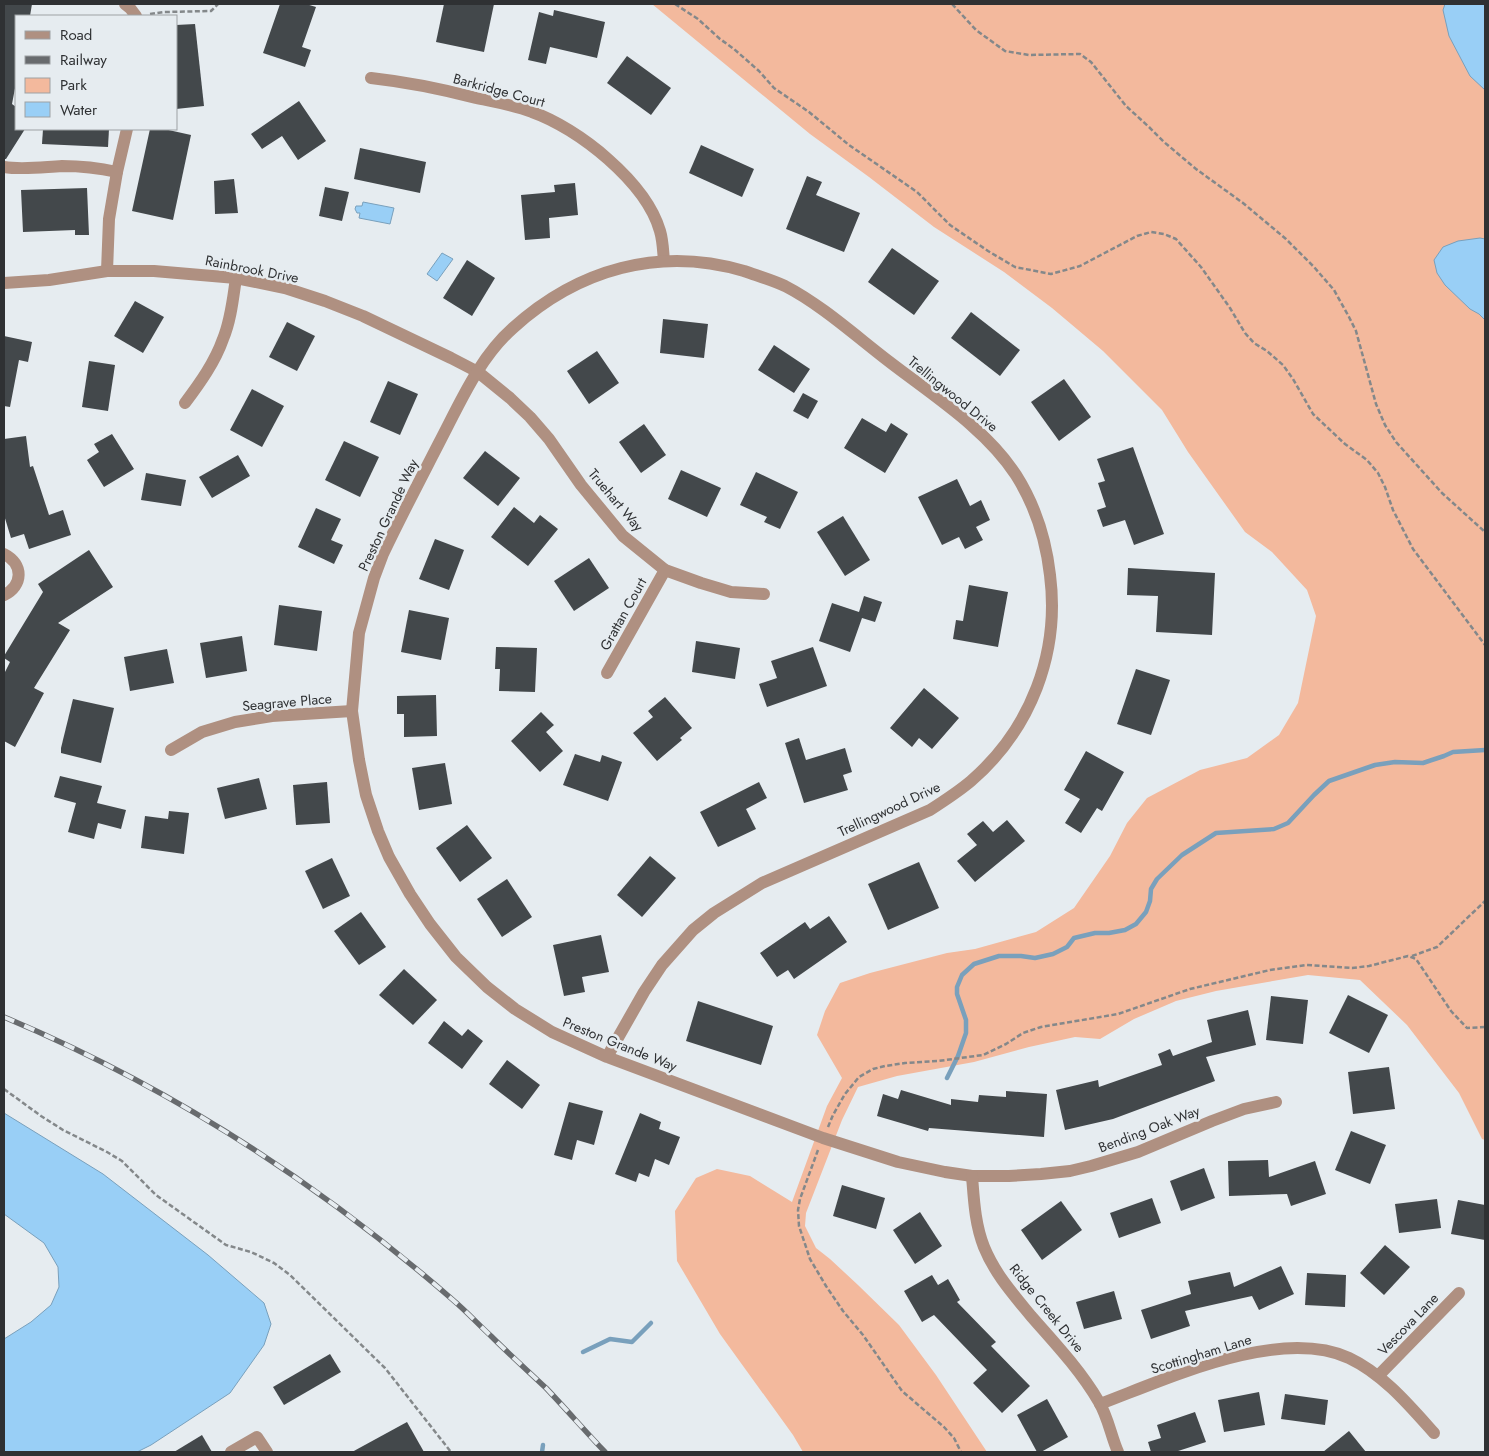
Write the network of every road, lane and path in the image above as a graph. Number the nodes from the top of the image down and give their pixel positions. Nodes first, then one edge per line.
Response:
1 (125, 4) edge
2 (218, 4) edge
3 (675, 4) edge
4 (952, 4) edge
5 (135, 15) edge
6 (143, 15) edge
7 (371, 78) dead end
8 (127, 130) edge
9 (4, 167) edge
10 (117, 172) junction
11 (664, 261) junction
12 (107, 271) junction
13 (236, 278) junction
14 (4, 283) edge
15 (478, 372) junction
16 (185, 403) dead end
17 (1485, 532) edge
18 (4, 554) edge
19 (665, 570) junction
20 (764, 594) dead end
21 (4, 596) edge
22 (1485, 645) edge
23 (607, 673) dead end
24 (352, 711) junction
25 (171, 750) dead end
26 (1485, 901) edge
27 (1412, 956) junction
28 (1485, 1027) edge
29 (607, 1057) junction
30 (4, 1089) edge
31 (1276, 1102) dead end
32 (823, 1138) junction
33 (972, 1176) junction
34 (1459, 1293) dead end
35 (1378, 1376) junction
36 (1100, 1404) junction
37 (1434, 1432) dead end
38 (231, 1452) edge
39 (266, 1452) edge
40 (451, 1452) edge
41 (961, 1452) edge
42 (1118, 1452) edge

1 - 5 street
2 - 6 path
3 - 22 path
4 - 17 path
7 - 11 street, Barkridge Court
8 - 10 street
9 - 10 street
10 - 12 street
11 - 15 street, Trellingwood Drive
11 - 29 street, Trellingwood Drive
12 - 13 street, Rainbrook Drive
12 - 14 street, Rainbrook Drive
13 - 15 street, Rainbrook Drive
13 - 16 street
15 - 19 street, Truehart Way
15 - 24 street, Preston Grande Way
18 - 21 street
19 - 20 street, Truehart Way
19 - 23 street, Grattan Court
24 - 25 street, Seagrave Place
24 - 29 street, Preston Grande Way
26 - 27 path
27 - 28 path
27 - 32 path
29 - 32 street, Preston Grande Way
30 - 40 path
31 - 33 street, Bending Oak Way
32 - 33 street, Preston Grande Way
32 - 41 path
33 - 36 street, Ridge Creek Drive
34 - 35 street, Vescova Lane
35 - 36 street, Scottingham Lane
35 - 37 street, Scottingham Lane
36 - 42 street, Ridge Creek Drive
38 - 39 street

